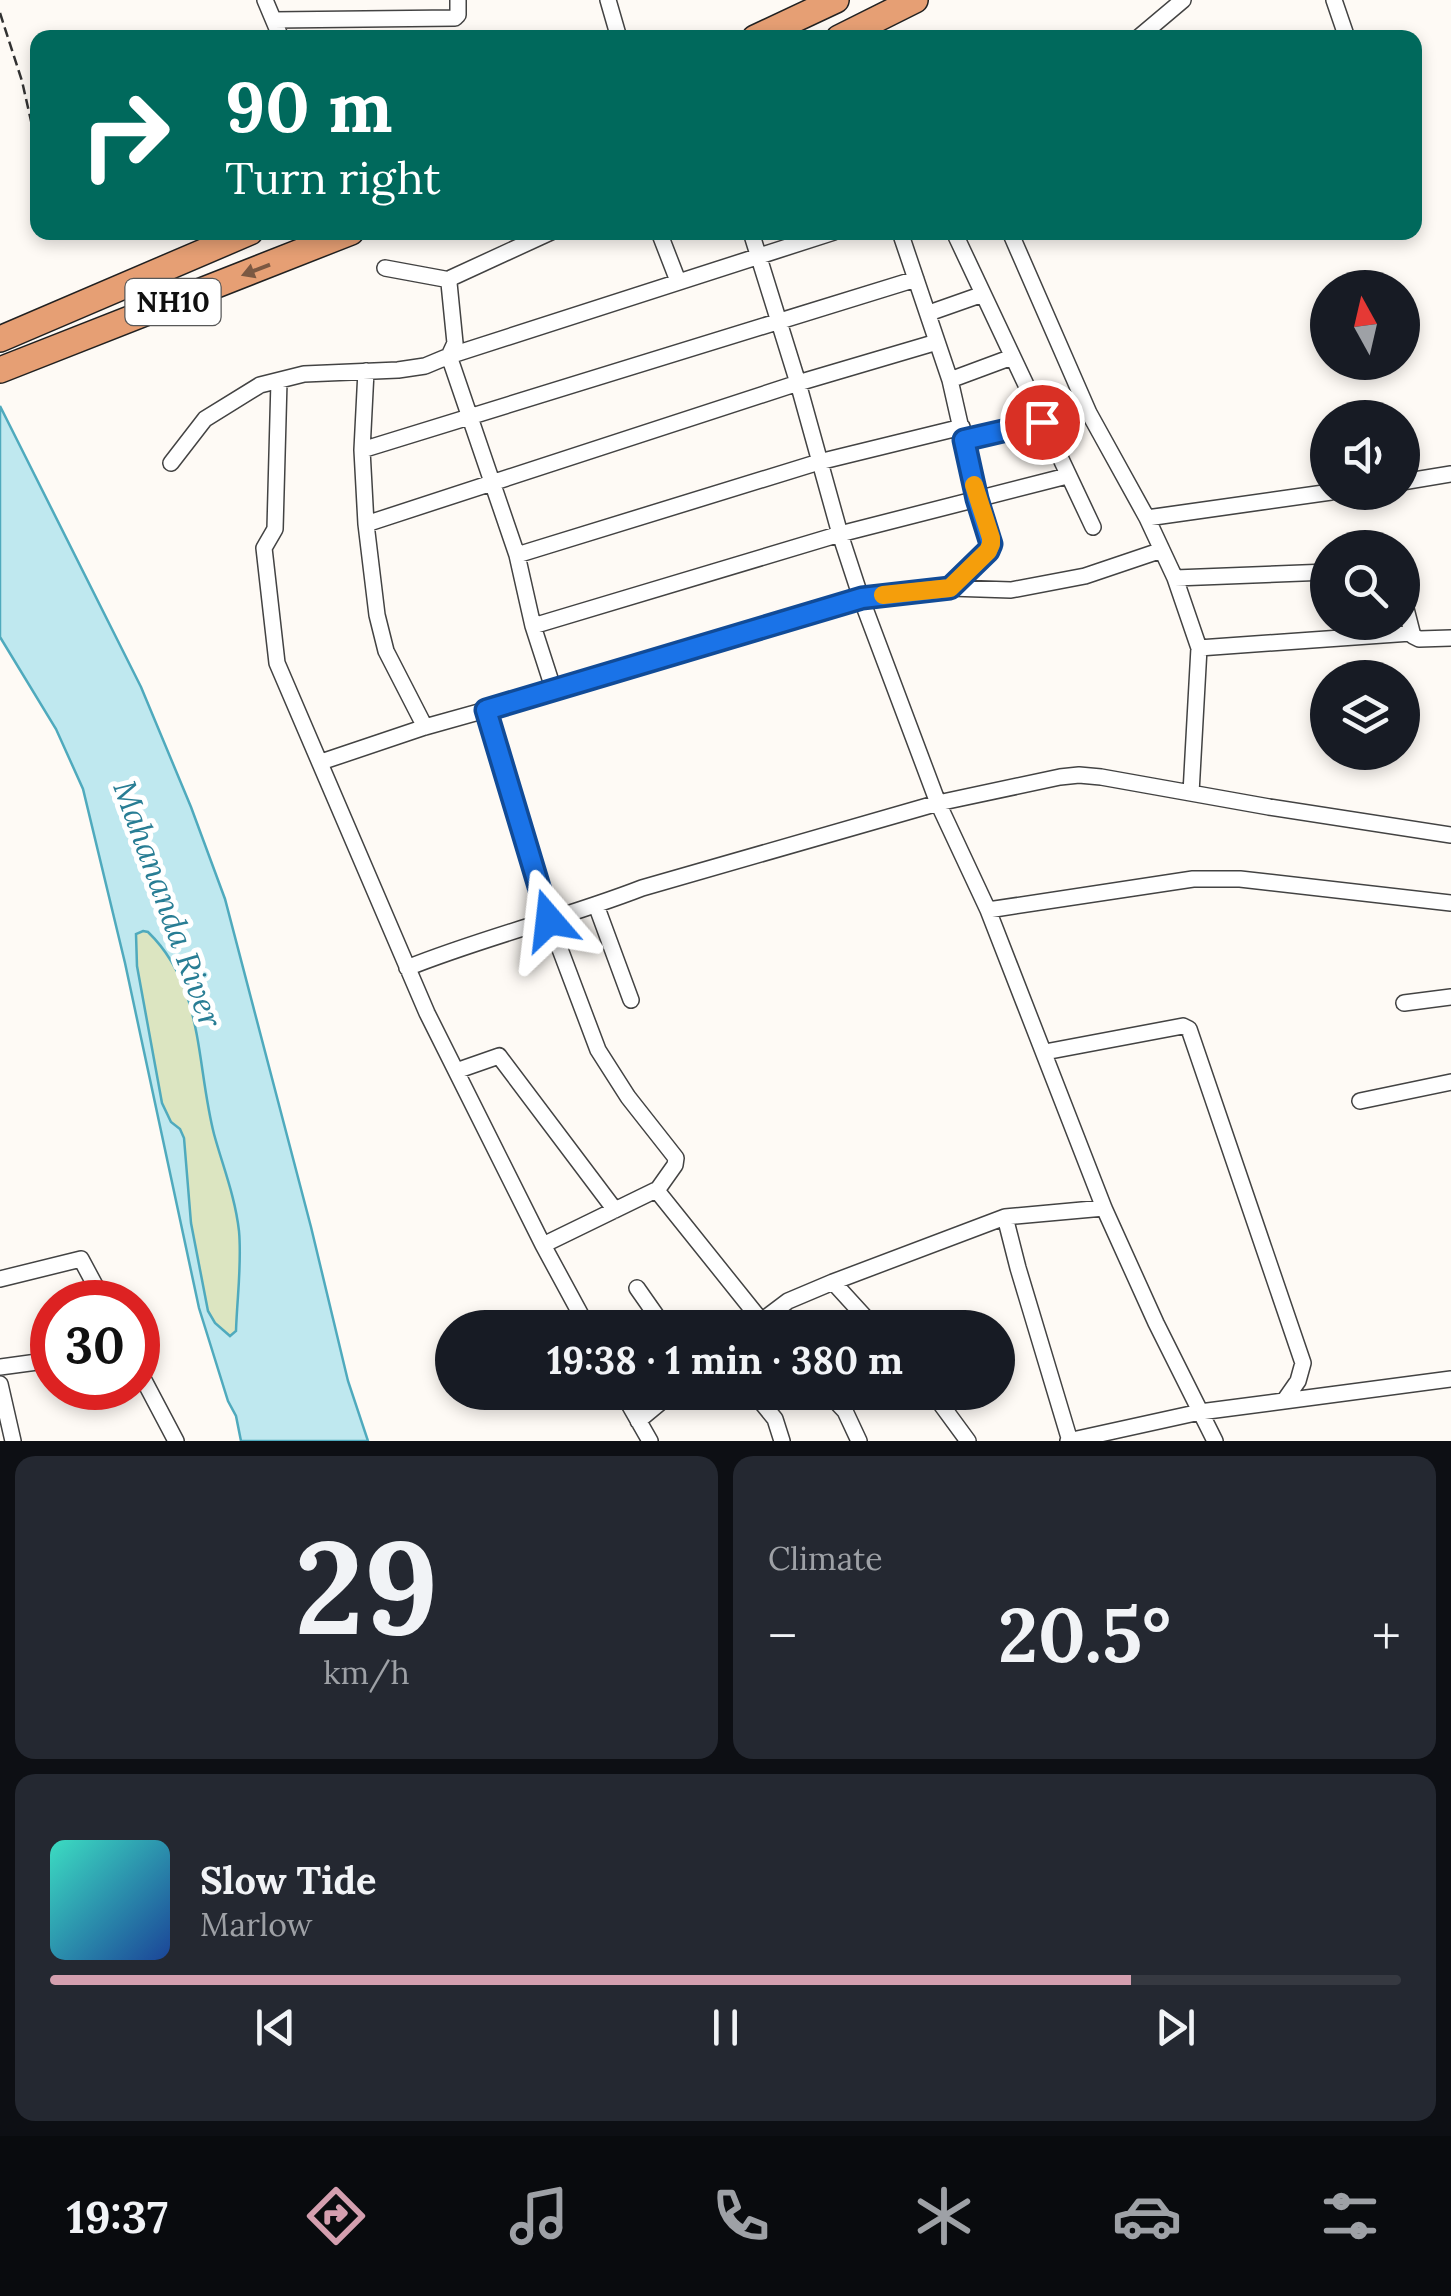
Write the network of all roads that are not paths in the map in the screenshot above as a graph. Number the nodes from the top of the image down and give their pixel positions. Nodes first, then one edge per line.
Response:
1 (265, 0) edge
2 (458, 0) edge
3 (608, 0) edge
4 (836, 0) edge
5 (915, 0) edge
6 (1183, 0) edge
7 (1334, 0) edge
8 (274, 20) junction
9 (278, 30) edge
10 (617, 30) edge
11 (772, 30) edge
12 (855, 30) edge
13 (1147, 30) edge
14 (1344, 30) edge
15 (231, 240) edge
16 (334, 240) edge
17 (533, 240) edge
18 (662, 240) edge
19 (753, 240) edge
20 (809, 240) edge
21 (903, 240) edge
22 (958, 240) edge
23 (1013, 240) edge
24 (758, 256) junction
25 (384, 268) dead end
26 (450, 280) junction
27 (916, 280) junction
28 (678, 281) junction
29 (983, 294) junction
30 (928, 313) junction
31 (778, 320) junction
32 (0, 339) edge
33 (937, 342) junction
34 (449, 356) junction
35 (1012, 357) junction
36 (0, 370) edge
37 (366, 372) junction
38 (950, 380) junction
39 (279, 381) junction
40 (798, 383) junction
41 (468, 416) junction
42 (1042, 422) junction
43 (963, 434) junction
44 (362, 450) junction
45 (171, 462) dead end
46 (819, 462) junction
47 (1451, 474) edge
48 (1067, 476) junction
49 (1420, 479) edge
50 (492, 482) junction
51 (1310, 495) edge
52 (977, 499) junction
53 (1147, 518) junction
54 (366, 524) junction
55 (1093, 527) dead end
56 (840, 534) junction
57 (1162, 550) junction
58 (518, 555) junction
59 (1310, 573) edge
60 (1174, 578) junction
61 (950, 588) junction
62 (862, 598) junction
63 (533, 626) junction
64 (1451, 638) edge
65 (1420, 639) edge
66 (1310, 640) edge
67 (1199, 648) junction
68 (554, 691) junction
69 (486, 710) junction
70 (425, 727) junction
71 (321, 762) junction
72 (1192, 792) junction
73 (938, 804) junction
74 (1451, 835) edge
75 (1451, 903) edge
76 (596, 906) junction
77 (988, 910) junction
78 (549, 920) junction
79 (407, 968) junction
80 (1451, 997) edge
81 (631, 1000) dead end
82 (1404, 1003) dead end
83 (1045, 1052) junction
84 (456, 1071) junction
85 (1451, 1082) edge
86 (1360, 1101) dead end
87 (658, 1188) junction
88 (1104, 1208) junction
89 (615, 1210) junction
90 (1006, 1218) junction
91 (544, 1245) junction
92 (0, 1279) edge
93 (93, 1280) edge
94 (833, 1282) junction
95 (638, 1288) dead end
96 (578, 1310) edge
97 (653, 1310) edge
98 (748, 1310) edge
99 (778, 1310) edge
100 (859, 1310) edge
101 (30, 1363) edge
102 (0, 1367) edge
103 (1451, 1379) edge
104 (0, 1384) edge
105 (1284, 1401) junction
106 (160, 1410) edge
107 (632, 1410) edge
108 (652, 1410) edge
109 (768, 1410) edge
110 (842, 1410) edge
111 (945, 1410) edge
112 (1200, 1412) junction
113 (638, 1421) junction
114 (13, 1441) edge
115 (176, 1441) edge
116 (650, 1441) edge
117 (782, 1441) edge
118 (859, 1441) edge
119 (968, 1441) edge
120 (1069, 1441) edge
121 (1215, 1441) edge

1 - 8 street
2 - 8 street
3 - 10 street
4 - 11 highway
5 - 12 highway
6 - 13 street
7 - 14 street
8 - 9 street
15 - 32 highway
16 -> 36 highway, NH10
17 - 26 street
18 - 28 street
19 - 24 street
20 - 24 street
21 - 27 street
22 - 29 street
23 - 53 street
24 - 28 street
24 - 31 street
25 - 26 street
26 - 34 street
27 - 30 street
27 - 31 street
28 - 34 street
29 - 30 street
29 - 35 street
30 - 33 street
31 - 40 street
31 - 41 street
33 - 38 street
33 - 40 street
34 - 37 street
34 - 41 street
35 - 38 street
35 - 42 street
37 - 39 street
37 - 44 street
38 - 43 street
39 - 45 street
39 - 71 street
40 - 46 street
40 - 50 street
41 - 44 street
41 - 50 street
42 - 43 street
42 - 48 street
43 - 46 street
43 - 52 street
44 - 54 street
46 - 56 street
46 - 58 street
47 - 49 street
48 - 52 street
48 - 55 street
50 - 54 street
50 - 58 street
51 - 53 street
52 - 56 street
52 - 61 street
53 - 57 street
54 - 70 street
56 - 62 street
56 - 63 street
57 - 60 street
57 - 61 street
58 - 63 street
59 - 60 street
60 - 67 street
61 - 62 street
62 - 68 street
62 - 73 street
63 - 68 street
64 - 65 street
66 - 67 street
67 - 72 street
68 - 69 street
69 - 70 street
69 - 78 street
70 - 71 street
71 - 79 street
72 - 73 street
72 - 74 street
73 - 76 street
73 - 77 street
75 - 77 street
76 - 78 street
76 - 81 street
77 - 83 street
78 - 79 street
78 - 87 street
79 - 84 street
80 - 82 street
83 - 88 street
83 - 105 street
84 - 89 street
84 - 91 street
85 - 86 street
87 - 89 street
87 - 98 street
88 - 90 street
88 - 112 street
89 - 91 street
90 - 94 street
90 - 120 street
91 - 96 street
92 - 93 street
94 - 99 street
94 - 100 street
95 - 97 street
101 - 102 street
103 - 105 street
104 - 114 street
105 - 112 street
106 - 115 street
107 - 113 street
108 - 113 street
109 - 117 street
110 - 118 street
111 - 119 street
112 - 120 street
112 - 121 street
113 - 116 street

